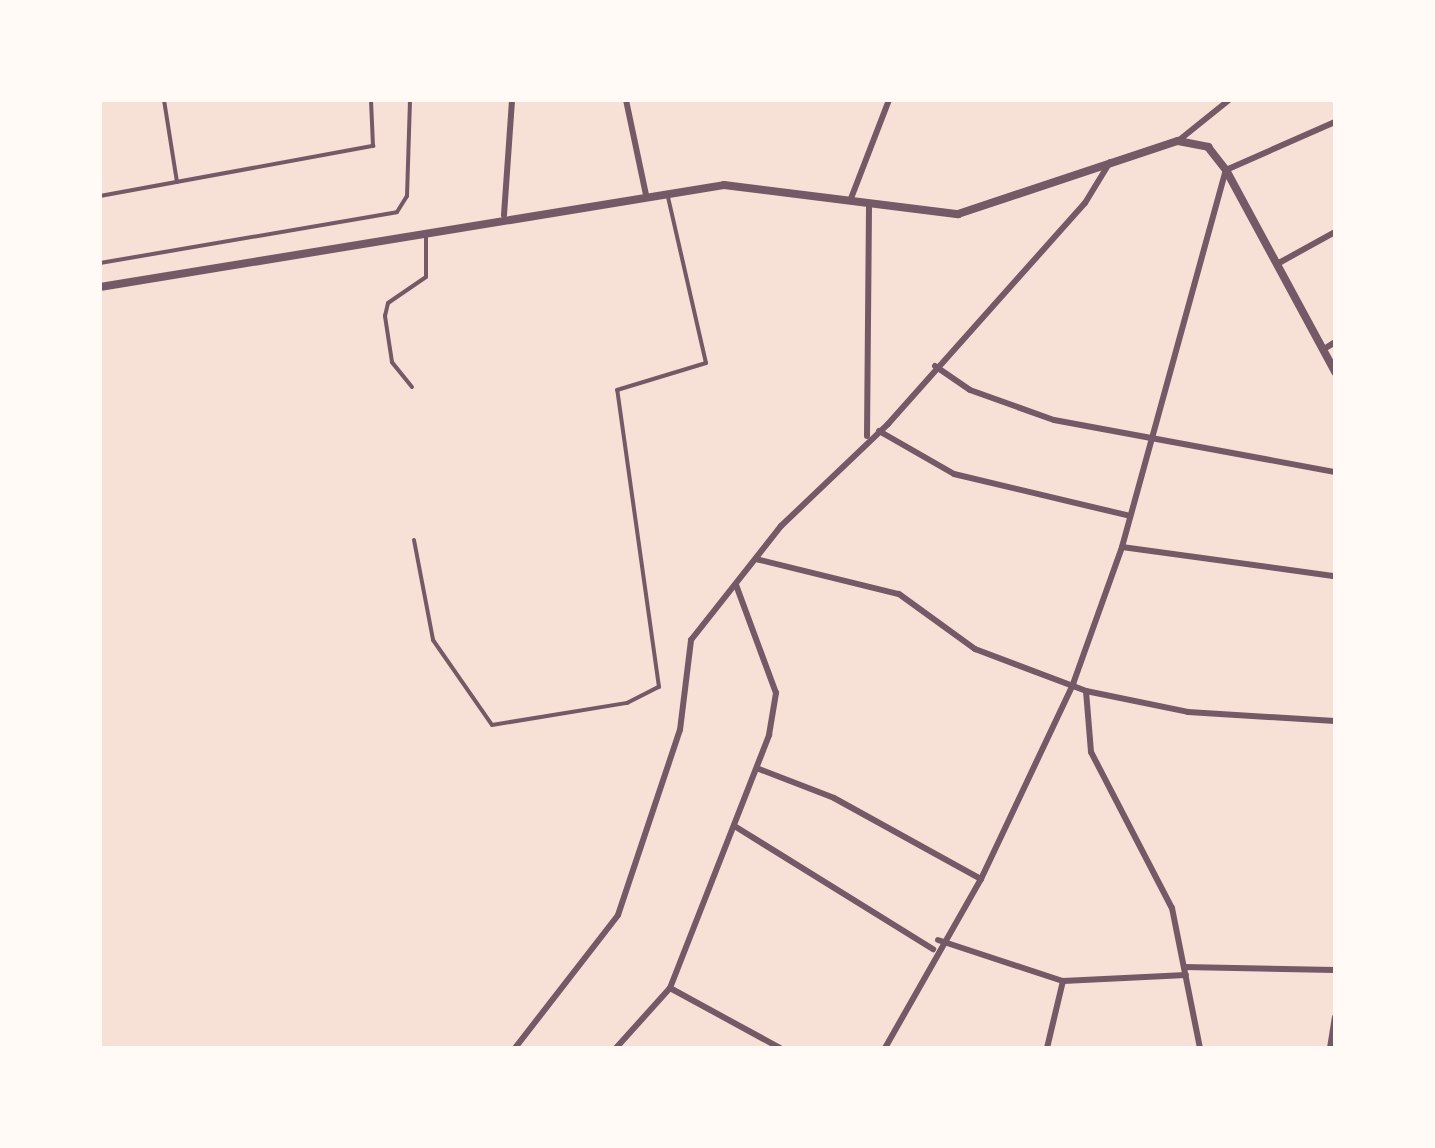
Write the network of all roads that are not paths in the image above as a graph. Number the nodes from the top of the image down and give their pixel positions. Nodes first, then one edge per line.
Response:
1 (164, 100) edge
2 (371, 100) edge
3 (410, 100) edge
4 (512, 100) edge
5 (889, 100) edge
6 (1229, 100) edge
7 (628, 101) edge
8 (1335, 122) edge
9 (1178, 141) junction
10 (1110, 162) junction
11 (1226, 170) junction
12 (177, 182) junction
13 (667, 193) junction
14 (646, 195) junction
15 (100, 196) edge
16 (850, 202) junction
17 (869, 208) junction
18 (504, 215) junction
19 (426, 230) junction
20 (1335, 232) edge
21 (100, 262) edge
22 (1277, 264) junction
23 (100, 287) edge
24 (1335, 342) edge
25 (1324, 350) junction
26 (935, 366) junction
27 (1335, 372) edge
28 (412, 386) dead end
29 (879, 430) junction
30 (867, 436) junction
31 (1150, 438) junction
32 (1335, 472) edge
33 (1130, 516) junction
34 (414, 540) dead end
35 (1122, 548) junction
36 (756, 559) junction
37 (1335, 576) edge
38 (736, 585) junction
39 (1073, 684) junction
40 (1086, 691) junction
41 (1335, 721) edge
42 (760, 769) junction
43 (736, 827) junction
44 (981, 879) junction
45 (938, 940) junction
46 (933, 949) junction
47 (1335, 970) edge
48 (1185, 971) junction
49 (1062, 981) junction
50 (670, 988) junction
51 (1335, 1017) edge
52 (774, 1047) edge
53 (516, 1048) edge
54 (616, 1048) edge
55 (885, 1048) edge
56 (1047, 1048) edge
57 (1200, 1048) edge
58 (1330, 1048) edge

1 - 12 lane
2 - 12 lane
3 - 21 lane
4 - 18 street
5 - 16 street
6 - 9 street
7 - 14 street
8 - 11 street
9 - 10 street
9 - 11 street
10 - 17 street
10 - 26 street
11 - 22 street
11 - 31 street
12 - 15 lane
13 - 14 street
13 - 16 street
13 - 34 lane
14 - 18 street
16 - 17 street
17 - 30 street
18 - 19 street
19 - 23 street
19 - 28 lane
20 - 22 street
22 - 25 street
24 - 25 street
25 - 27 street
26 - 29 street
26 - 31 street
29 - 30 street
29 - 33 street
30 - 36 street
31 - 32 street
31 - 33 street
33 - 35 street
35 - 37 street
35 - 39 street
36 - 38 street
36 - 39 street
38 - 42 street
38 - 53 street
39 - 40 street
39 - 44 street
40 - 41 street
40 - 48 street
42 - 43 street
42 - 44 street
43 - 46 street
43 - 50 street
44 - 45 street
45 - 46 street
45 - 49 street
46 - 55 street
47 - 48 street
48 - 49 street
48 - 57 street
49 - 56 street
50 - 52 street
50 - 54 street
51 - 58 street

